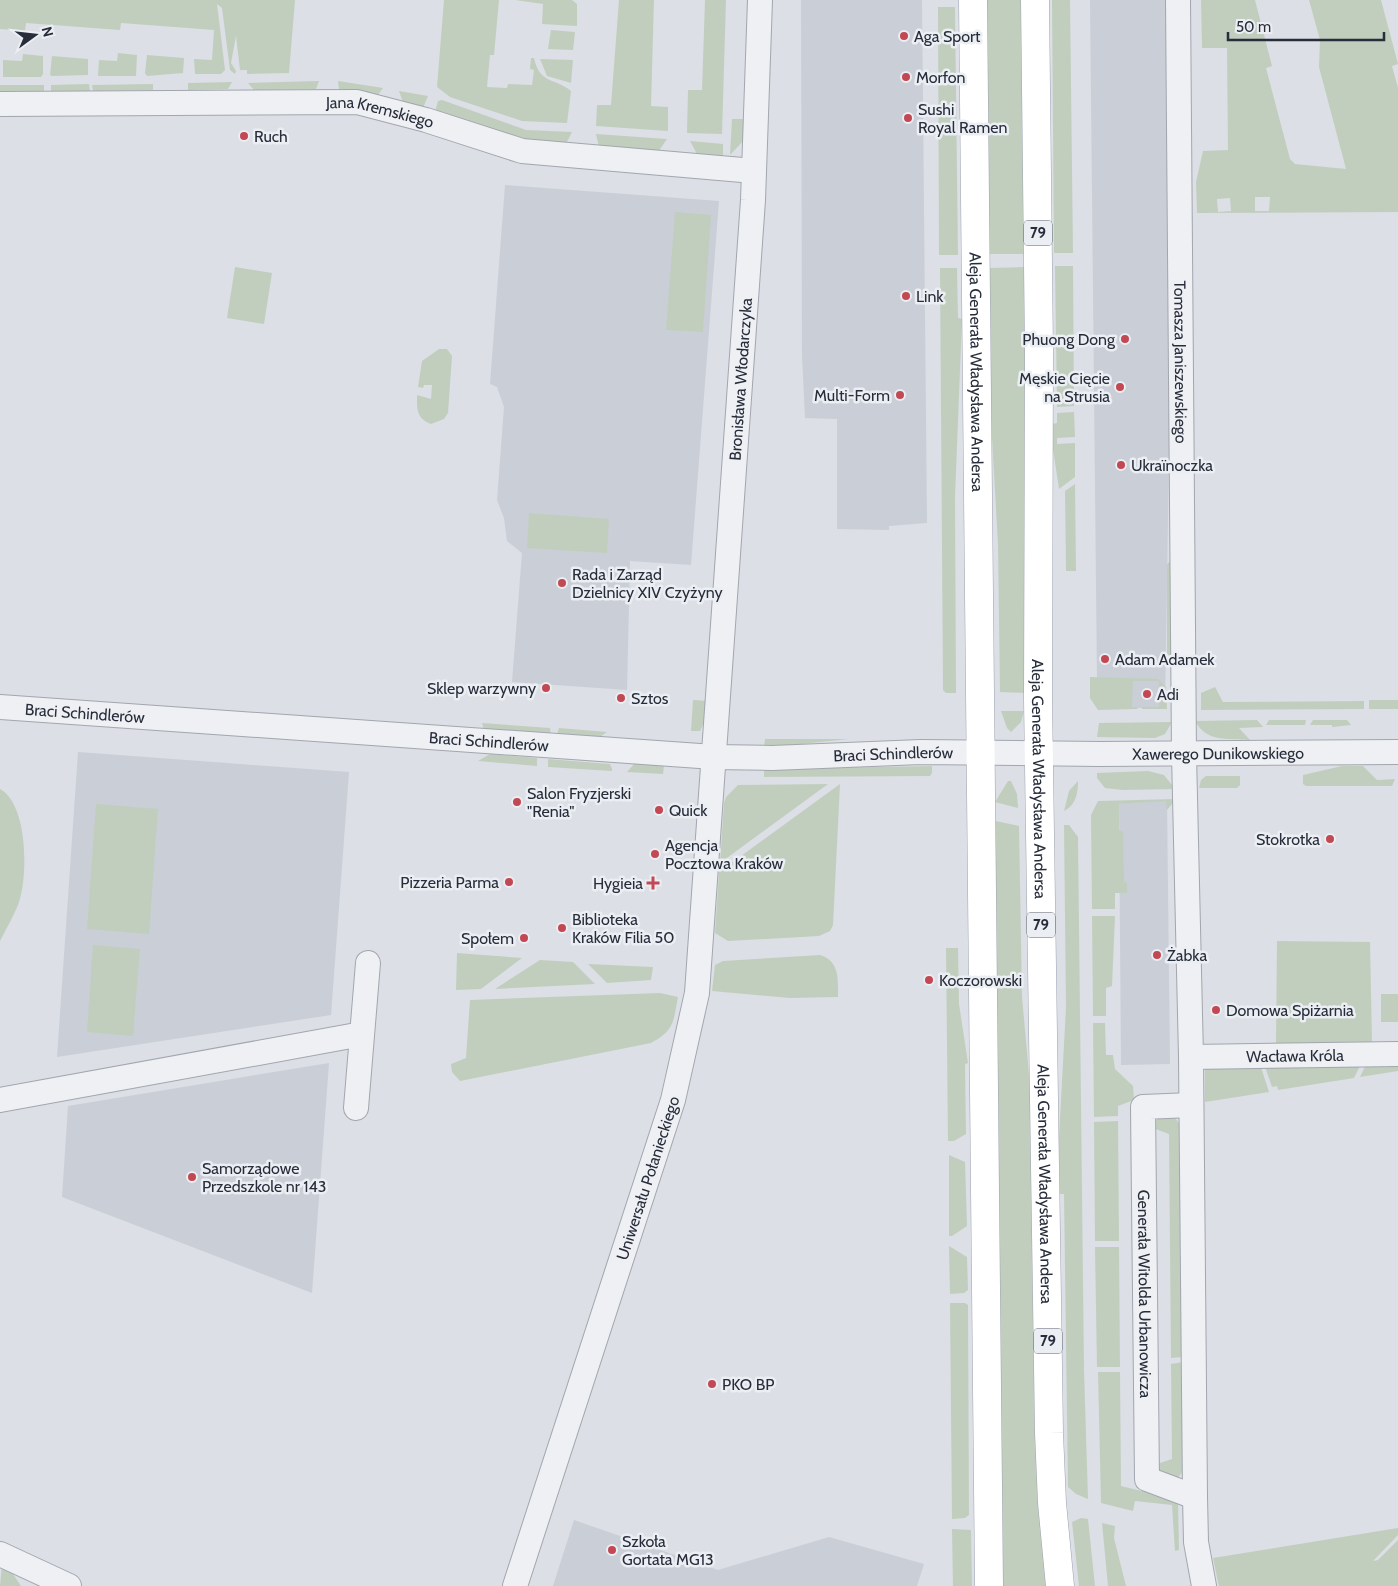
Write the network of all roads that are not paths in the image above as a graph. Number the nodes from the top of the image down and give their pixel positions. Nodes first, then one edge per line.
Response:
1 (760, 0) edge
2 (973, 0) edge
3 (1035, 0) edge
4 (1178, 0) edge
5 (0, 104) edge
6 (754, 171) junction
7 (0, 707) edge
8 (1398, 752) edge
9 (979, 753) junction
10 (1039, 754) junction
11 (1184, 754) junction
12 (714, 757) junction
13 (368, 963) dead end
14 (362, 1034) junction
15 (1398, 1054) edge
16 (1191, 1057) junction
17 (0, 1100) edge
18 (1191, 1105) junction
19 (356, 1108) dead end
20 (1195, 1497) junction
21 (0, 1554) edge
22 (69, 1586) edge
23 (515, 1586) edge
24 (989, 1586) edge
25 (1060, 1586) edge
26 (1204, 1586) edge

1 - 6 street, Bronisława Włodarczyka
2 - 9 main road, Aleja Generała Władysława Andersa
3 - 10 main road, Aleja Generała Władysława Andersa / 79
4 - 11 street, Tomasza Janiszewskiego
5 - 6 street, Jana Kremskiego
6 - 12 street, Bronisława Włodarczyka
7 - 12 street, Braci Schindlerów
8 - 11 street, Xawerego Dunikowskiego
9 - 10 street, Braci Schindlerów
9 - 12 street, Braci Schindlerów
9 - 24 main road, Aleja Generała Władysława Andersa
10 - 11 street, Xawerego Dunikowskiego
10 - 25 main road, Aleja Generała Władysława Andersa / 79
11 - 16 street
12 - 23 street, Uniwersału Połanieckiego
13 - 14 street
14 - 17 street
14 - 19 street
15 - 16 street, Wacława Króla
16 - 18 street
18 - 20 street
18 - 20 street, Generała Witolda Urbanowicza
20 - 26 street
21 - 22 street

